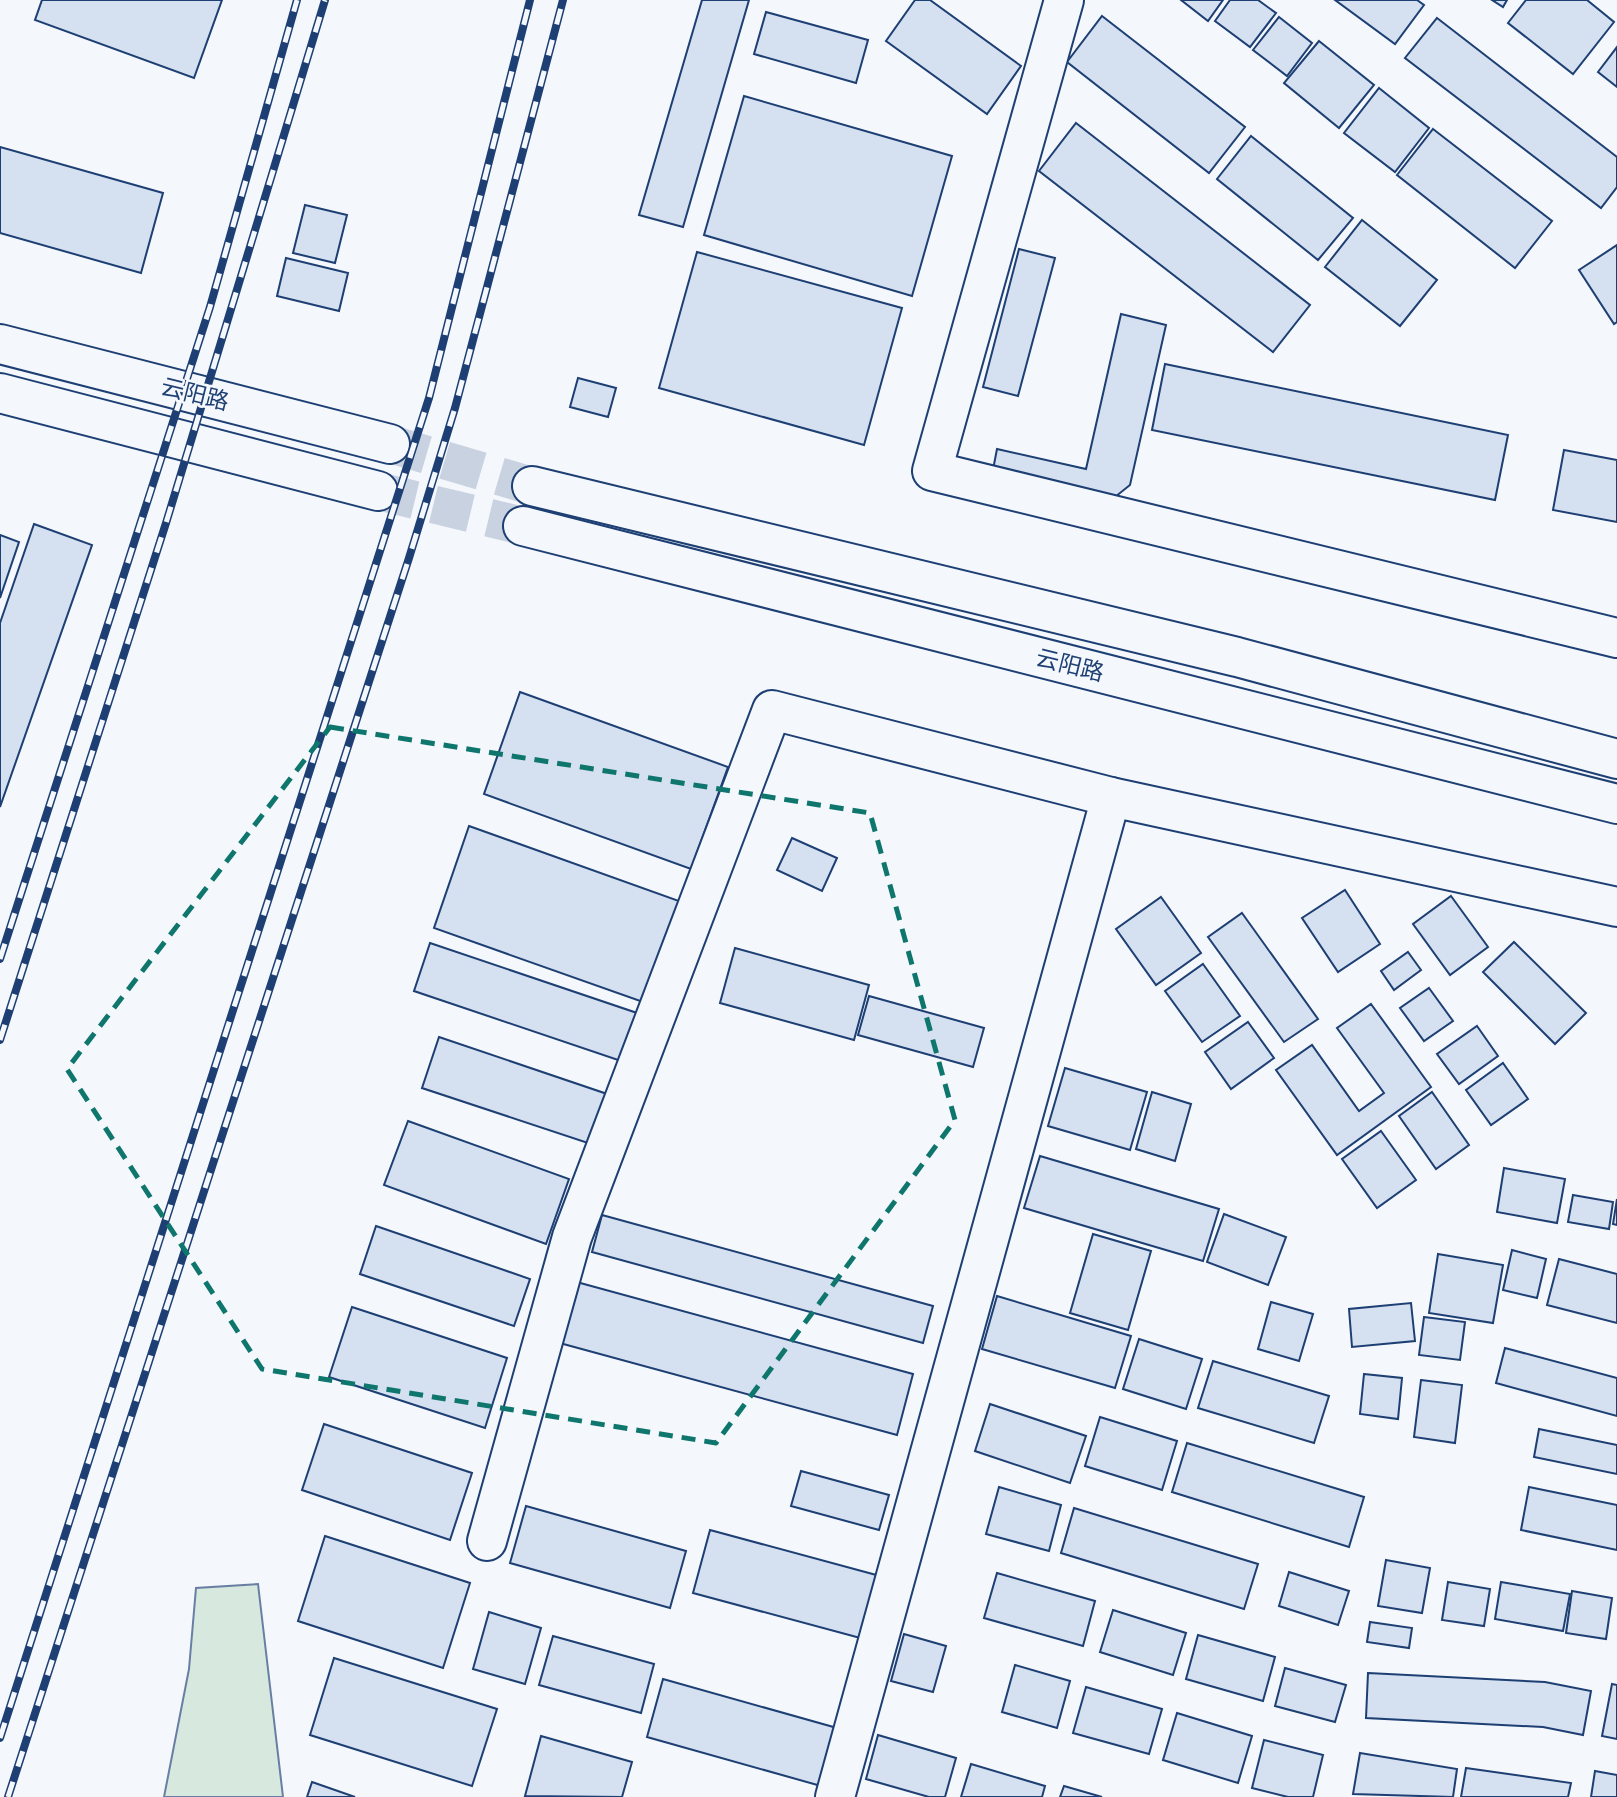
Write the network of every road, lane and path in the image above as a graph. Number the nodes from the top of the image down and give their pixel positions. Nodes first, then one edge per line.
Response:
1 (1064, 0) edge
2 (0, 344) edge
3 (0, 393) edge
4 (390, 444) tunnel mouth
5 (533, 486) tunnel mouth
6 (377, 491) tunnel mouth
7 (523, 526) tunnel mouth
8 (1617, 638) edge
9 (1617, 759) edge
10 (1111, 797) junction
11 (1617, 804) edge
12 (1617, 907) edge
13 (487, 1541) dead end
14 (835, 1797) edge

1 - 8 street
2 - 4 street, 云阳路
3 - 6 street, 云阳路
5 - 9 street, 云阳路
7 - 11 street, 云阳路
10 - 12 street
10 - 13 street
10 - 14 street

